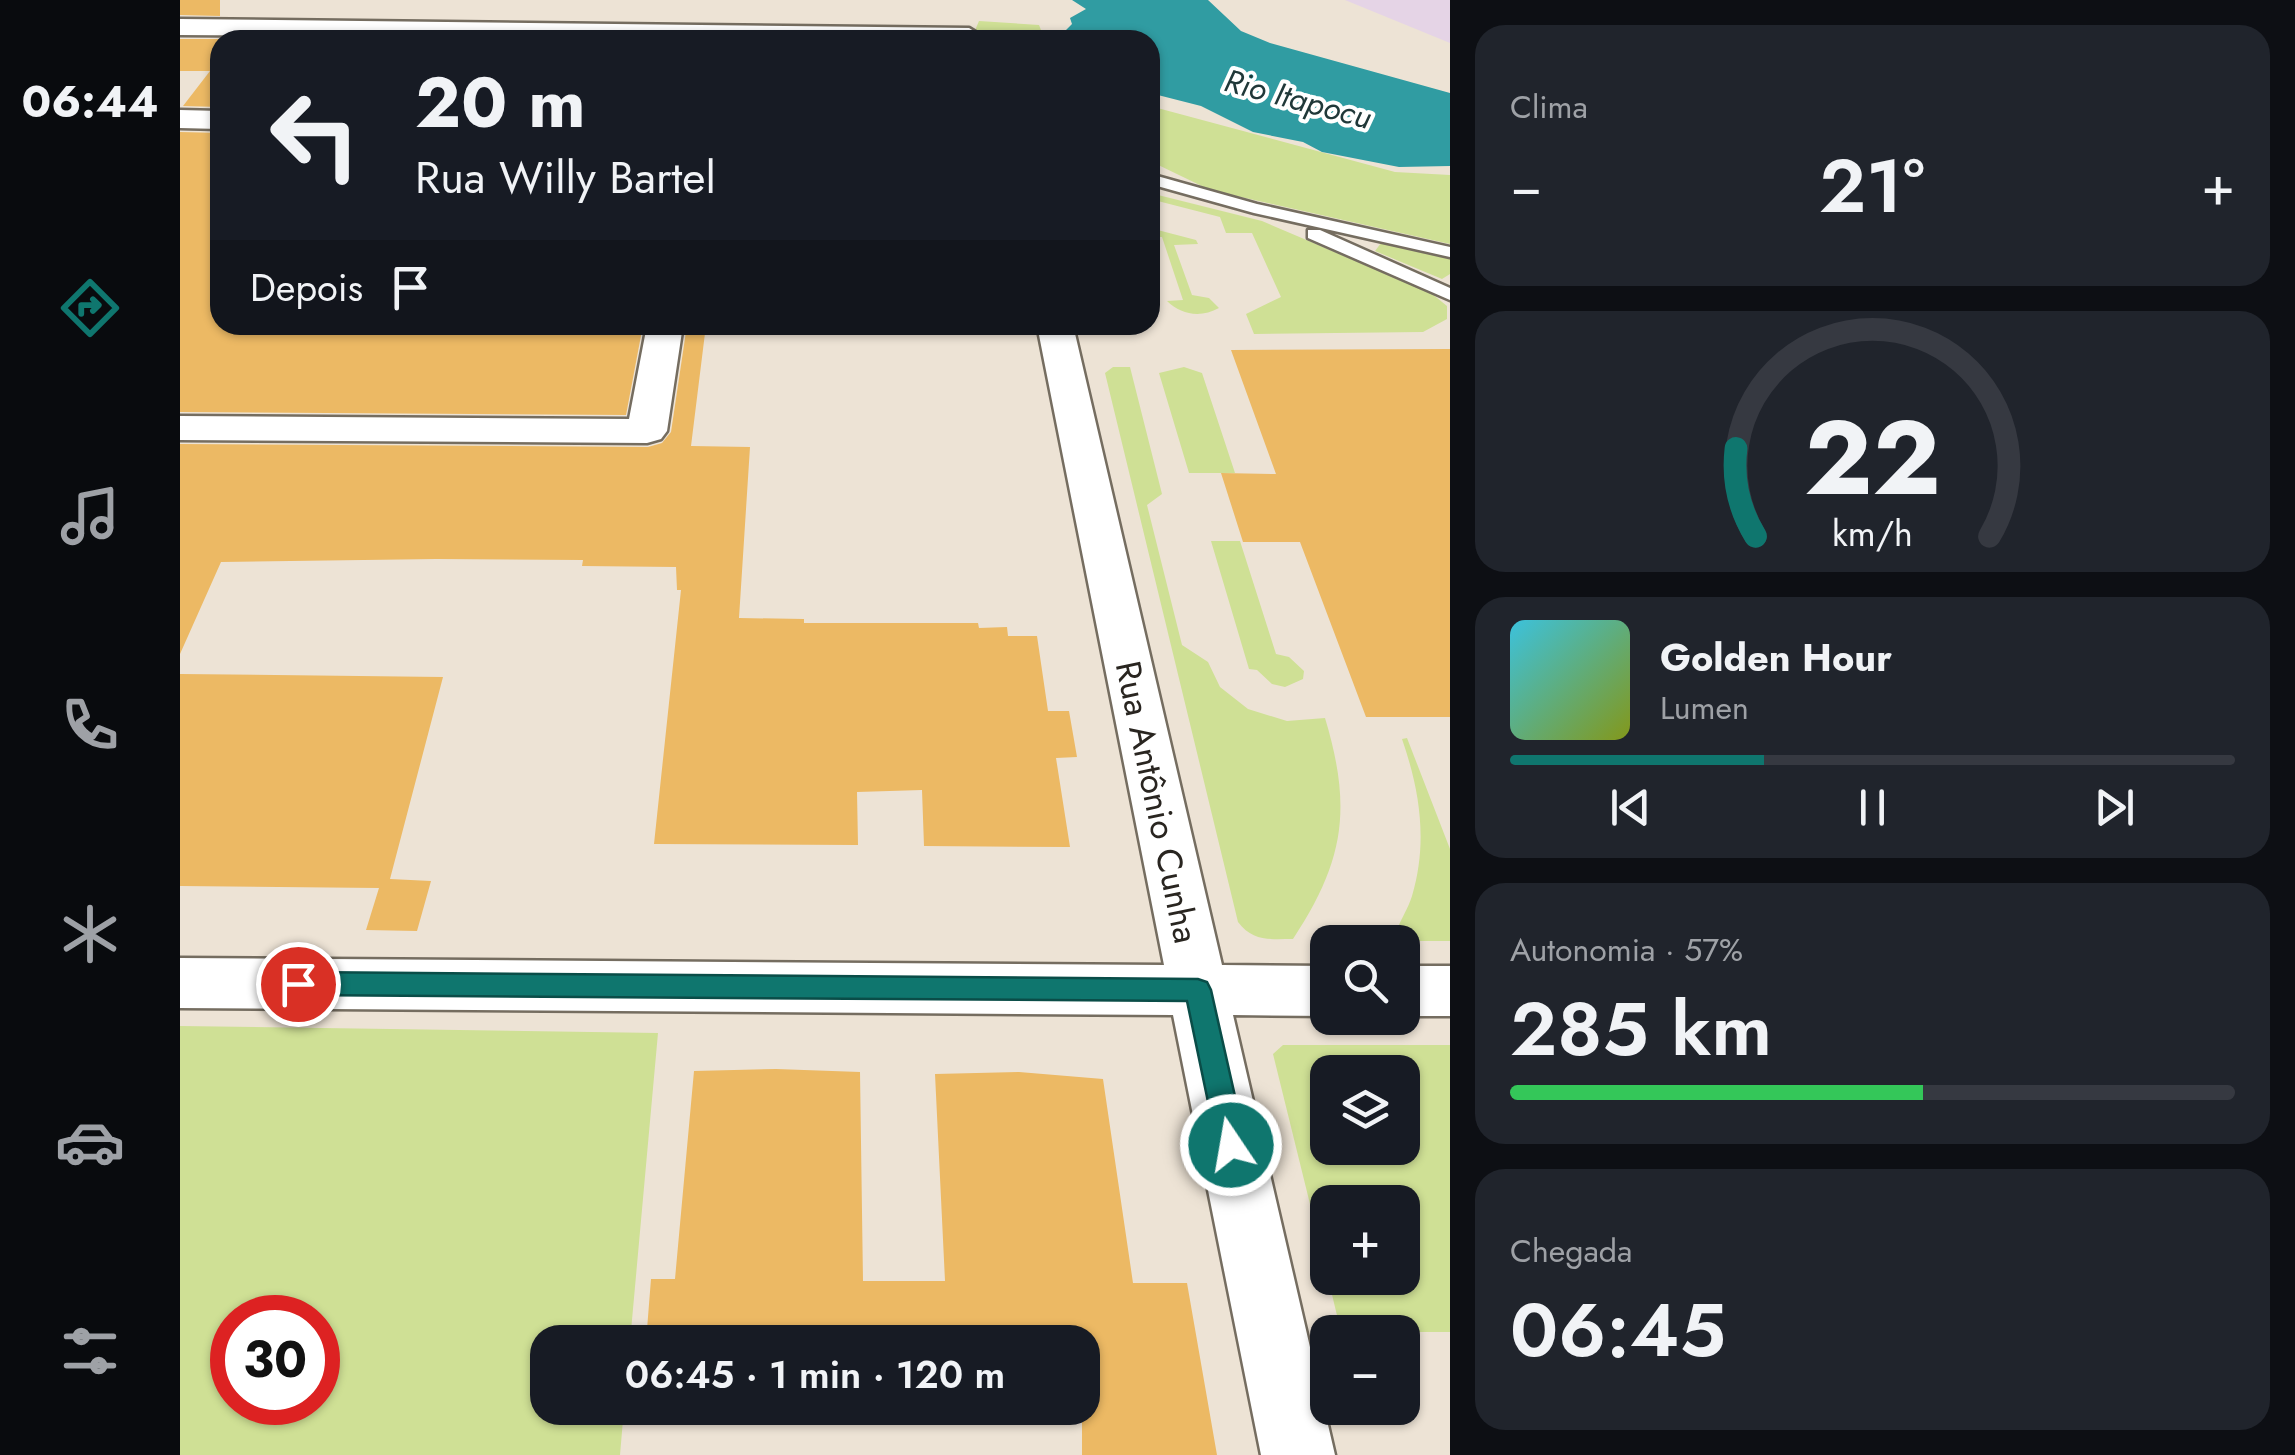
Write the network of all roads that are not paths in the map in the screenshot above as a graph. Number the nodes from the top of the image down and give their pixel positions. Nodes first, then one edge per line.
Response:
1 (191, 27) edge
2 (450, 30) edge
3 (180, 56) edge
4 (180, 119) edge
5 (210, 120) edge
6 (1160, 182) edge
7 (1254, 208) junction
8 (1450, 252) edge
9 (1450, 296) edge
10 (663, 335) edge
11 (1057, 335) edge
12 (180, 428) edge
13 (180, 983) edge
14 (1198, 990) junction
15 (1310, 990) edge
16 (1420, 991) edge
17 (1450, 991) edge
18 (1298, 1455) edge

1 - 2 street
1 - 3 street
4 - 5 street
6 - 7 lane
7 - 8 lane
7 - 9 lane
10 - 12 street
11 - 14 street, Rua Antônio Cunha
13 - 14 street
14 - 15 street
14 - 18 street, Rua Antônio Cunha
16 - 17 street

